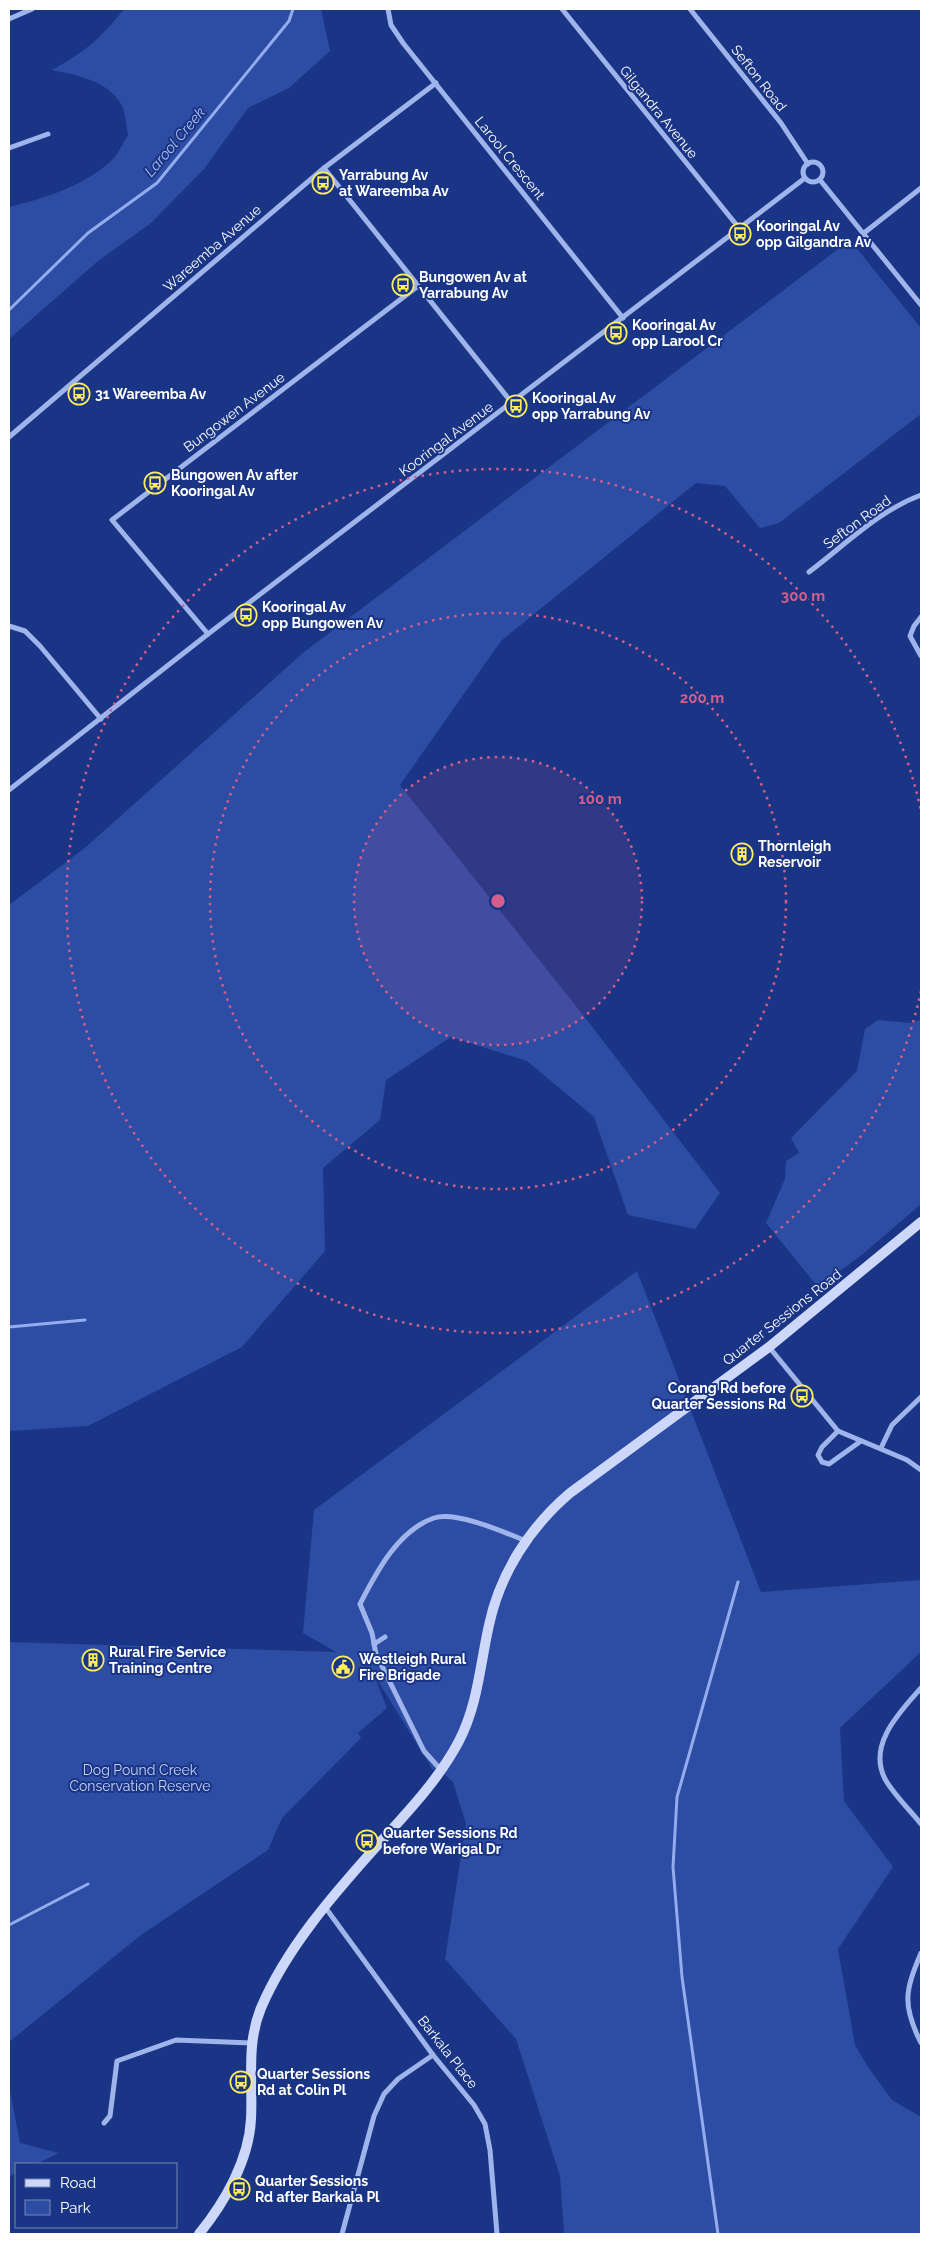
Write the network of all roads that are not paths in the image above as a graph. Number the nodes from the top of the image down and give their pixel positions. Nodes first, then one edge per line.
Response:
1 (32, 9) edge
2 (388, 9) edge
3 (562, 9) edge
4 (690, 9) edge
5 (9, 19) edge
6 (436, 83) junction
7 (48, 134) dead end
8 (9, 148) edge
9 (808, 164) junction
10 (324, 168) junction
11 (805, 178) junction
12 (820, 180) junction
13 (921, 188) edge
14 (739, 228) junction
15 (864, 233) junction
16 (418, 286) junction
17 (921, 305) edge
18 (623, 318) junction
19 (512, 402) junction
20 (9, 437) edge
21 (921, 495) edge
22 (808, 572) dead end
23 (921, 617) edge
24 (9, 626) edge
25 (208, 634) junction
26 (921, 656) edge
27 (101, 719) junction
28 (9, 790) edge
29 (921, 1222) edge
30 (769, 1347) junction
31 (921, 1397) edge
32 (838, 1431) junction
33 (861, 1441) junction
34 (881, 1448) junction
35 (921, 1470) edge
36 (526, 1541) junction
37 (385, 1637) dead end
38 (374, 1644) junction
39 (921, 1688) edge
40 (441, 1770) junction
41 (921, 1824) edge
42 (324, 1906) junction
43 (921, 1953) edge
44 (251, 2043) junction
45 (921, 2043) edge
46 (433, 2054) junction
47 (104, 2123) dead end
48 (200, 2234) edge
49 (342, 2234) edge
50 (498, 2234) edge

1 - 5 street
2 - 6 street, Larool Crescent
3 - 14 street, Gilgandra Avenue
4 - 9 street, Sefton Road
6 - 10 street, Wareemba Avenue
6 - 18 street, Larool Crescent
7 - 8 street
9 - 11 street
9 - 12 street
10 - 16 street
10 - 20 street, Wareemba Avenue
11 - 12 street
11 - 14 street, Kooringal Avenue
12 - 15 street
13 - 15 street
14 - 18 street, Kooringal Avenue
15 - 17 street
16 - 19 street
16 - 25 street, Bungowen Avenue
18 - 19 street, Kooringal Avenue
19 - 25 street, Kooringal Avenue
21 - 22 street, Sefton Road
23 - 26 street
24 - 27 street
25 - 27 street, Kooringal Avenue
27 - 28 street, Kooringal Avenue
29 - 30 main road, Quarter Sessions Road
30 - 32 street
30 - 36 main road, Quarter Sessions Road
31 - 34 street
32 - 33 street
32 - 33 street
33 - 34 street
34 - 35 street
36 - 38 street
36 - 40 main road, Quarter Sessions Road
37 - 38 street
38 - 40 street
39 - 41 street
40 - 42 main road, Quarter Sessions Road
42 - 44 main road, Quarter Sessions Road
42 - 46 street, Barkala Place
43 - 45 street
44 - 47 street
44 - 48 main road, Quarter Sessions Road
46 - 49 street
46 - 50 street, Barkala Place

